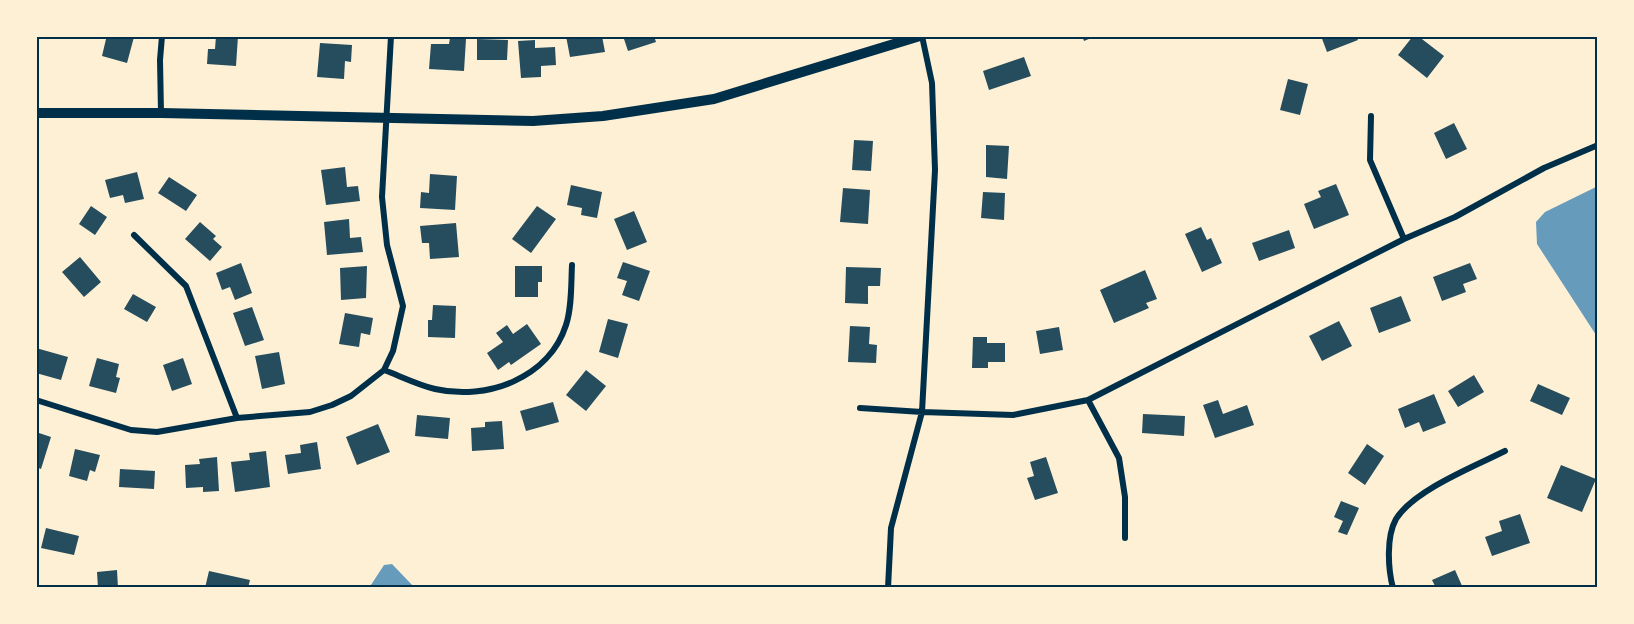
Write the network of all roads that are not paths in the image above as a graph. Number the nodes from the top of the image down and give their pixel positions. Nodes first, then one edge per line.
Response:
1 (162, 36) edge
2 (391, 36) edge
3 (921, 36) edge
4 (36, 113) edge
5 (161, 113) junction
6 (1371, 116) dead end
7 (387, 118) junction
8 (1598, 146) edge
9 (134, 235) dead end
10 (1404, 239) junction
11 (572, 265) dead end
12 (384, 370) junction
13 (36, 400) edge
14 (1088, 400) junction
15 (860, 408) dead end
16 (922, 412) junction
17 (237, 418) junction
18 (1506, 451) dead end
19 (1125, 538) dead end
20 (888, 588) edge
21 (1393, 588) edge

1 - 5 street
2 - 7 street
3 - 7 street
3 - 16 street
4 - 5 street
5 - 7 street
6 - 10 street
7 - 12 street
8 - 10 street
9 - 17 street
10 - 14 street
11 - 12 street
12 - 17 street
13 - 17 street
14 - 16 street
14 - 19 street
15 - 16 street
16 - 20 street
18 - 21 street

